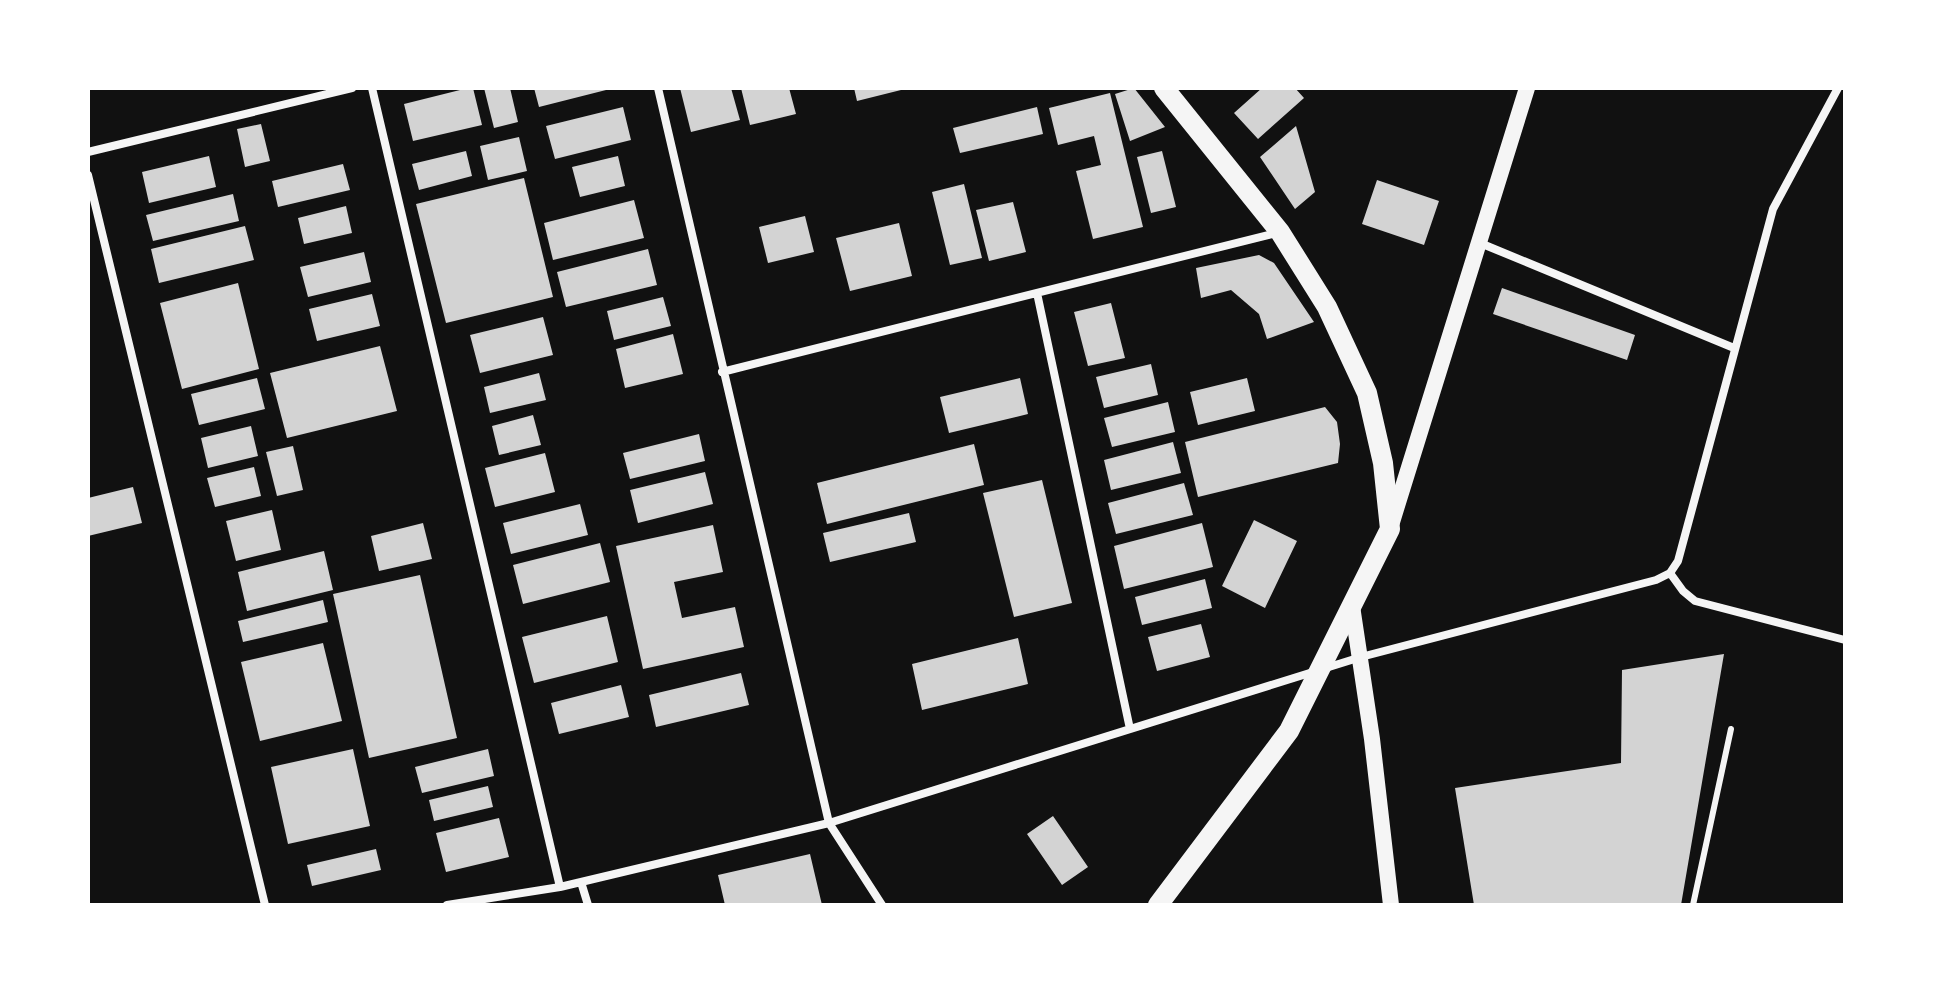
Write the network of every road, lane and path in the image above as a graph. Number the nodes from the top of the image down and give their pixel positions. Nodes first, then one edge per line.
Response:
1 (352, 88) edge
2 (372, 88) edge
3 (658, 88) edge
4 (1164, 88) edge
5 (1527, 88) edge
6 (1838, 88) edge
7 (88, 152) edge
8 (88, 175) edge
9 (1280, 232) junction
10 (1479, 242) junction
11 (1037, 293) junction
12 (1734, 348) junction
13 (722, 372) junction
14 (1390, 529) junction
15 (1670, 573) junction
16 (1352, 606) junction
17 (1845, 640) edge
18 (1361, 657) junction
19 (1320, 671) junction
20 (1130, 729) junction
21 (1731, 729) dead end
22 (829, 823) junction
23 (581, 882) junction
24 (560, 887) junction
25 (265, 905) edge
26 (447, 905) edge
27 (588, 905) edge
28 (882, 905) edge
29 (1158, 905) edge
30 (1391, 905) edge
31 (1693, 905) edge

1 - 7 street
2 - 24 street
3 - 13 street
4 - 9 main road
5 - 10 main road
6 - 12 street
8 - 25 street
9 - 11 street
9 - 14 main road
10 - 12 street
10 - 14 main road
11 - 13 street
11 - 20 street
12 - 15 street
13 - 22 street
14 - 16 main road
15 - 17 street
15 - 18 street
16 - 18 main road
16 - 19 main road
18 - 19 street
18 - 30 main road
19 - 20 street
19 - 29 main road
20 - 22 street
21 - 31 lane
22 - 23 street
22 - 28 street
23 - 24 street
23 - 27 street
24 - 26 street

